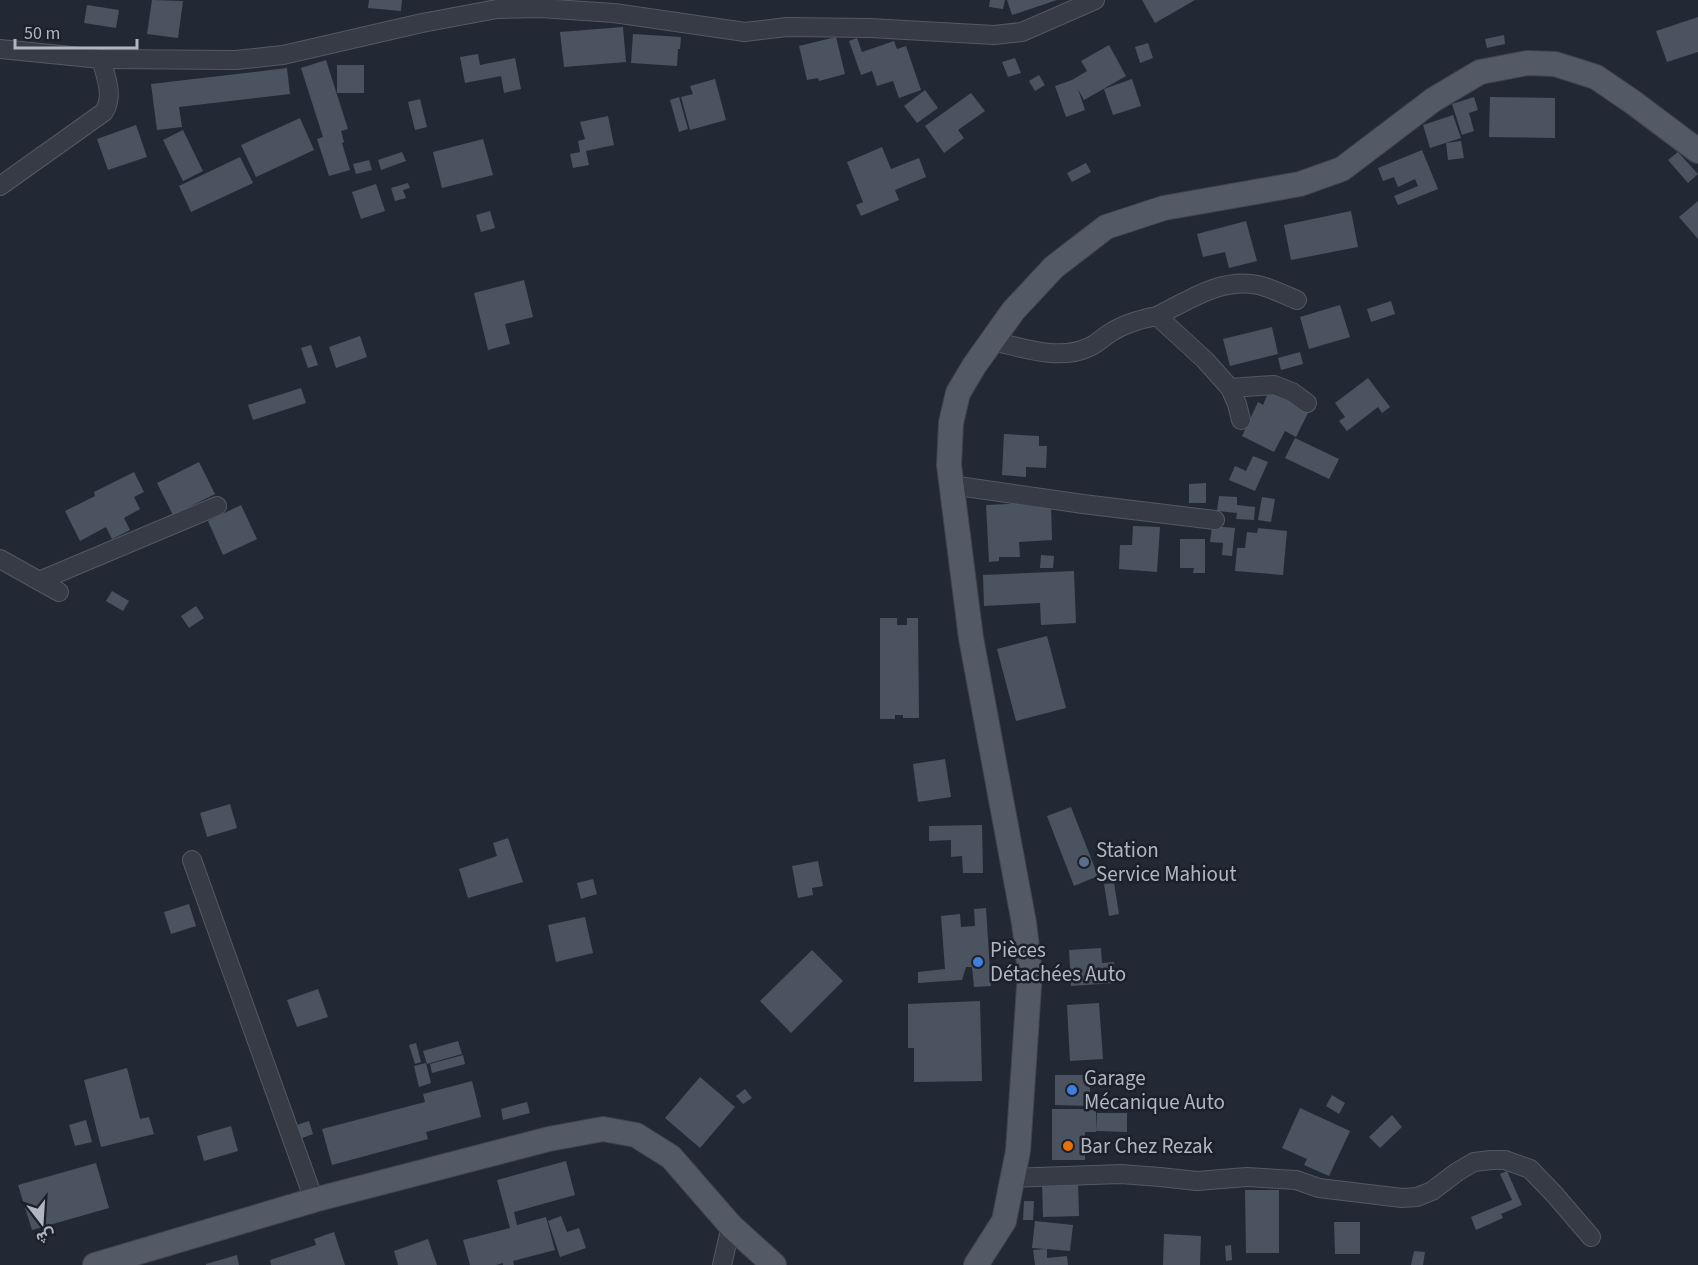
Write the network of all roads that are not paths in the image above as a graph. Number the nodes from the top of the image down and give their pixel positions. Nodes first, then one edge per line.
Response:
1 (1095, 0) edge
2 (0, 49) edge
3 (101, 59) junction
4 (1698, 151) edge
5 (0, 186) edge
6 (1297, 300) dead end
7 (1158, 316) junction
8 (992, 341) junction
9 (1230, 388) junction
10 (1307, 403) dead end
11 (1241, 420) dead end
12 (951, 485) junction
13 (217, 506) dead end
14 (1215, 520) dead end
15 (0, 559) edge
16 (39, 581) junction
17 (59, 592) dead end
18 (192, 860) dead end
19 (1012, 1178) junction
20 (314, 1200) junction
21 (731, 1226) junction
22 (1591, 1237) dead end
23 (95, 1265) edge
24 (722, 1265) edge
25 (774, 1265) edge
26 (976, 1265) edge

1 - 3 street
2 - 3 street
3 - 5 street
4 - 8 main road
6 - 7 street
7 - 8 street
7 - 9 street
8 - 12 main road
9 - 10 street
9 - 11 street
12 - 14 street
12 - 19 main road
13 - 16 street
15 - 16 street
16 - 17 street
18 - 20 street
19 - 22 street
19 - 26 main road
20 - 21 main road
20 - 23 main road
21 - 24 street
21 - 25 main road

